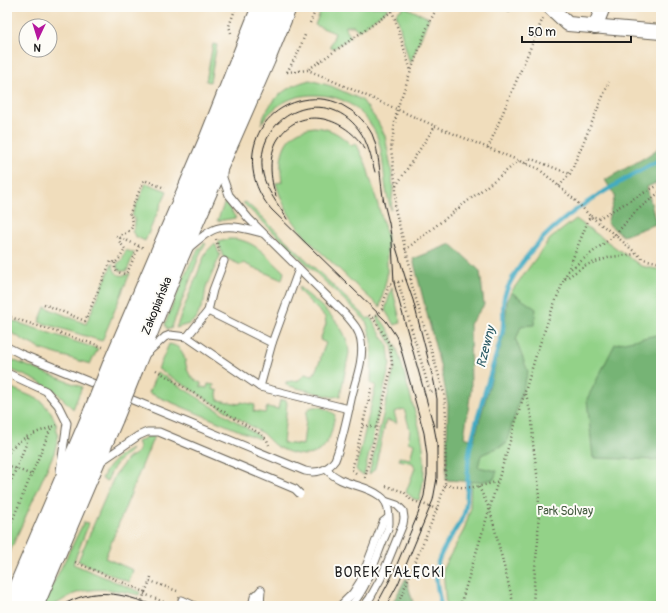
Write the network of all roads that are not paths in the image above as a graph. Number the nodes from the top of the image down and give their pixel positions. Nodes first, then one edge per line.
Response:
1 (263, 7) edge
2 (285, 7) edge
3 (603, 7) edge
4 (548, 10) edge
5 (596, 27) junction
6 (661, 32) edge
7 (222, 154) junction
8 (262, 234) junction
9 (177, 257) junction
10 (224, 261) road end
11 (299, 269) junction
12 (208, 311) junction
13 (187, 337) junction
14 (272, 343) junction
15 (7, 347) edge
16 (117, 359) junction
17 (7, 373) edge
18 (260, 387) junction
19 (349, 409) junction
20 (103, 415) junction
21 (90, 469) junction
22 (326, 469) junction
23 (300, 494) dead end
24 (385, 501) junction
25 (52, 511) junction
26 (385, 528) junction
27 (182, 600) road end
28 (12, 606) edge
29 (32, 606) edge
30 (195, 606) edge
31 (252, 606) edge
32 (260, 606) edge
33 (340, 606) edge
34 (351, 606) edge
35 (364, 606) edge

1 - 16 main road, Zakopiańska
2 - 7 main road, Zakopiańska
3 - 5 street
4 - 5 street
5 - 6 street
7 - 8 lane
7 - 9 main road, Zakopiańska
8 - 9 lane
8 - 11 lane
9 - 16 main road, Zakopiańska
10 - 12 lane
11 - 14 lane
11 - 19 lane
12 - 13 lane
12 - 14 lane
13 - 16 lane
13 - 18 lane
14 - 18 lane
15 - 22 lane
16 - 20 main road, Zakopiańska, bridge
17 - 25 lane
18 - 19 lane
19 - 22 lane
20 - 21 main road, Zakopiańska
20 - 25 main road, Zakopiańska
21 - 23 lane, bridge
21 - 29 main road, Zakopiańska
22 - 24 lane
24 - 26 lane
24 - 35 lane
25 - 28 main road, Zakopiańska
26 - 33 lane
26 - 34 lane
27 - 30 lane
31 - 32 lane

